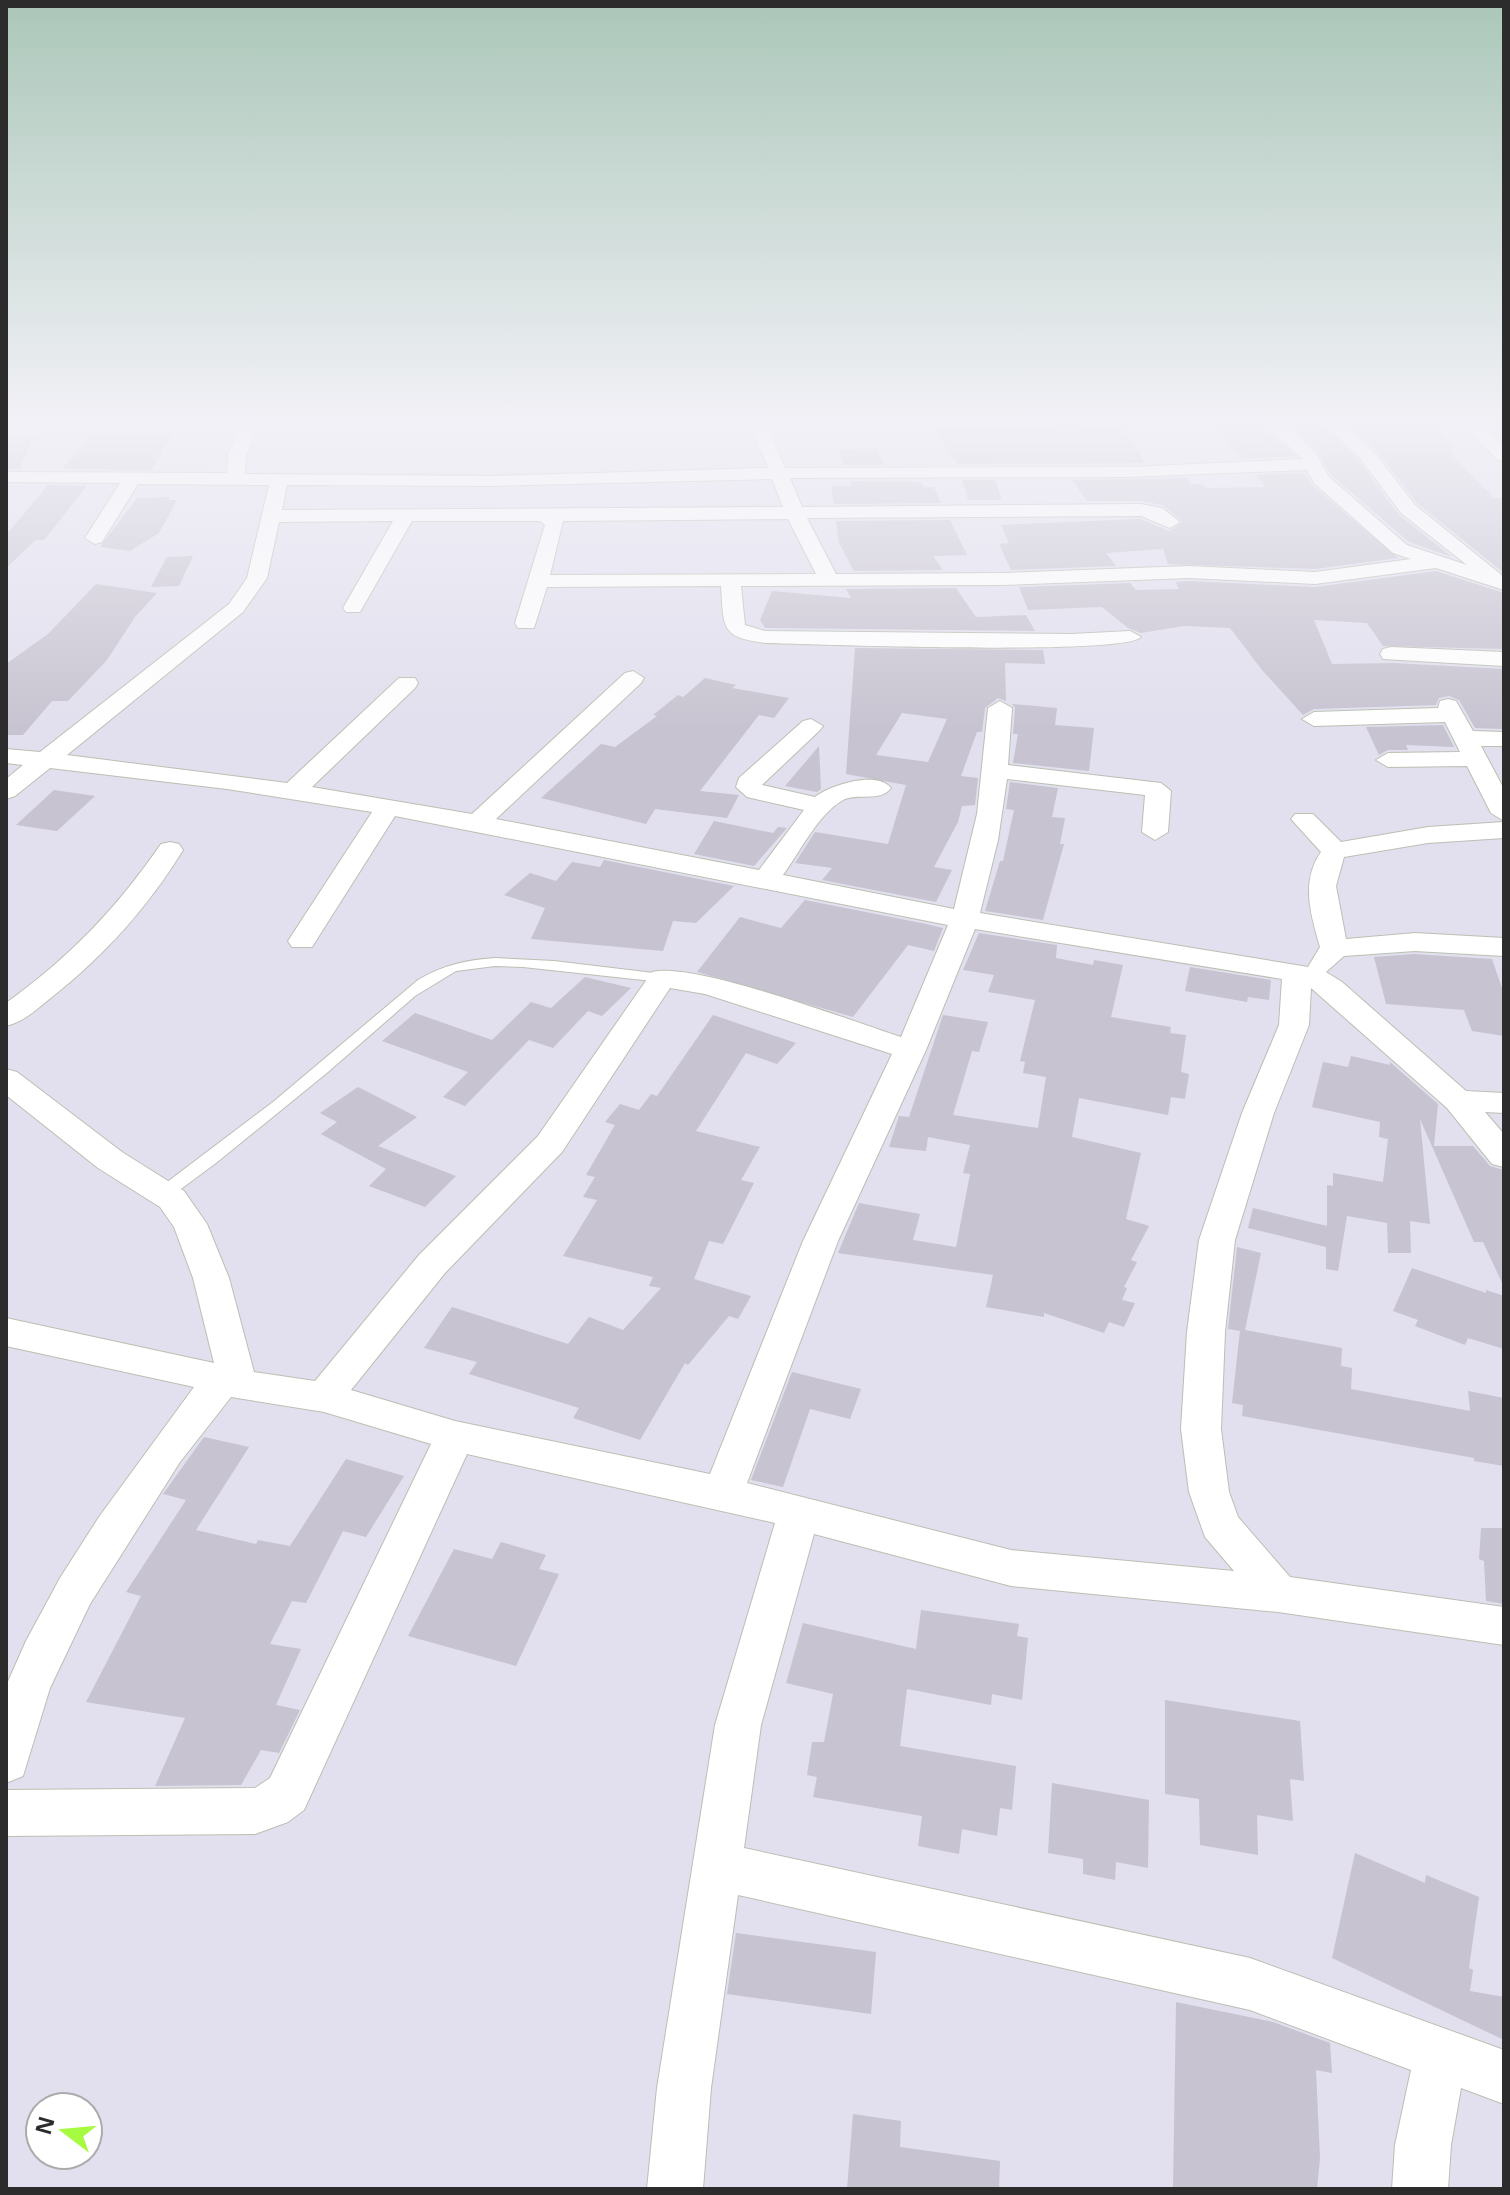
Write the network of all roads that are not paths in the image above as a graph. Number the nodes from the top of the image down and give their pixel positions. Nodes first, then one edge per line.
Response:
1 (104, 523) edge
2 (268, 523) edge
3 (401, 523) edge
4 (555, 523) edge
5 (800, 523) edge
6 (1368, 523) edge
7 (1426, 523) edge
8 (95, 538) dead end
9 (1434, 562) junction
10 (730, 579) junction
11 (829, 579) junction
12 (540, 581) junction
13 (1503, 584) edge
14 (353, 608) dead end
15 (526, 623) dead end
16 (1130, 637) dead end
17 (1391, 654) dead end
18 (1504, 659) edge
19 (633, 678) dead end
20 (407, 683) dead end
21 (1000, 708) dead end
22 (1314, 719) dead end
23 (811, 726) dead end
24 (1504, 739) edge
25 (1471, 748) junction
26 (6, 756) edge
27 (42, 759) junction
28 (1388, 760) dead end
29 (998, 771) junction
30 (878, 788) dead end
31 (6, 791) edge
32 (292, 792) junction
33 (820, 806) junction
34 (388, 807) junction
35 (1504, 813) edge
36 (1304, 819) dead end
37 (477, 823) junction
38 (1504, 830) edge
39 (1155, 832) dead end
40 (170, 850) dead end
41 (1335, 851) junction
42 (767, 878) junction
43 (965, 917) junction
44 (302, 941) dead end
45 (1504, 947) edge
46 (1335, 948) junction
47 (1304, 975) junction
48 (662, 978) junction
49 (6, 1017) edge
50 (911, 1050) junction
51 (6, 1079) edge
52 (1458, 1101) junction
53 (1504, 1103) edge
54 (1504, 1156) edge
55 (164, 1193) junction
56 (6, 1332) edge
57 (231, 1382) junction
58 (324, 1397) junction
59 (455, 1436) junction
60 (723, 1493) junction
61 (799, 1513) junction
62 (1278, 1594) junction
63 (1504, 1626) edge
64 (6, 1761) edge
65 (6, 1813) edge
66 (717, 1866) junction
67 (1441, 2054) junction
68 (1504, 2077) edge
69 (675, 2189) edge
70 (1420, 2189) edge

1 - 8 street
2 - 27 street
3 - 14 street
4 - 12 street
5 - 11 street
6 - 9 street
7 - 13 street
9 - 11 street
9 - 13 street
10 - 11 street
10 - 12 street
10 - 16 street
12 - 15 street
17 - 18 street
19 - 37 street
20 - 32 street
21 - 29 street
22 - 25 street
23 - 33 street
24 - 25 street
25 - 28 street
25 - 35 street
26 - 27 street
27 - 31 street
27 - 32 street
29 - 39 street
29 - 43 street
30 - 33 street
32 - 34 street
33 - 42 street
34 - 37 street
34 - 44 street
36 - 41 street
37 - 42 street
38 - 41 street
40 - 49 street
41 - 46 street
42 - 43 street
43 - 47 street
43 - 50 street
45 - 46 street
46 - 47 street
47 - 52 street
47 - 62 street
48 - 50 street
48 - 55 lane
48 - 58 street
50 - 60 street
51 - 55 street
52 - 53 street
52 - 54 street
55 - 57 street
56 - 57 street
57 - 58 street
57 - 64 street
58 - 59 street
59 - 60 street
59 - 65 street
60 - 61 street
61 - 62 street
61 - 66 street
62 - 63 street
66 - 67 street
66 - 69 street
67 - 68 street
67 - 70 street

